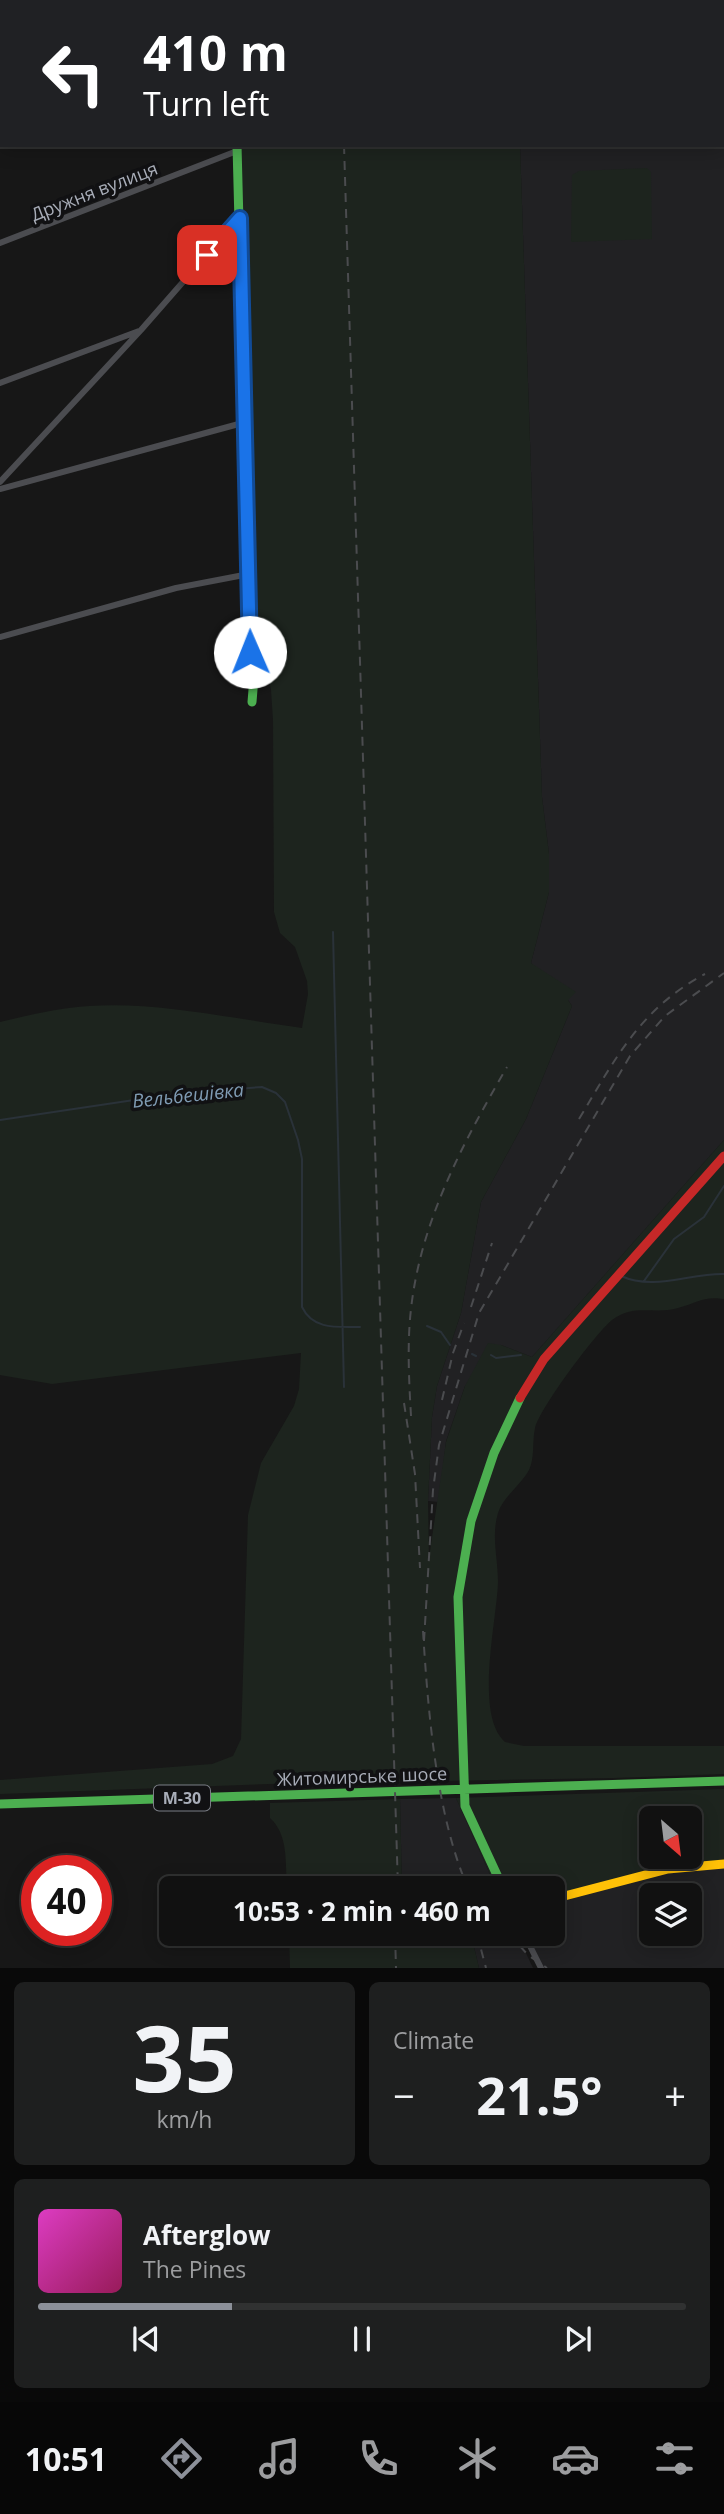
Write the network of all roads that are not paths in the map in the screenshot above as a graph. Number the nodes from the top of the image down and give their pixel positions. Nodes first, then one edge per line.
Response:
1 (237, 148) edge
2 (240, 218) junction
3 (0, 243) edge
4 (141, 330) junction
5 (0, 383) edge
6 (246, 422) junction
7 (0, 482) edge
8 (0, 489) edge
9 (249, 574) junction
10 (0, 637) edge
11 (251, 702) dead end
12 (724, 1156) edge
13 (724, 1781) edge
14 (0, 1804) edge
15 (724, 1864) edge
16 (497, 1876) edge
17 (565, 1896) edge
18 (530, 1946) edge
19 (541, 1968) edge

1 - 2 main road
1 - 3 street, Дружня вулиця
2 - 4 street
2 - 6 main road
4 - 5 street
4 - 7 street
6 - 8 street
6 - 9 main road
9 - 10 street
9 - 11 main road
12 - 16 main road
13 - 14 main road, Житомирське шосе / М-30
15 - 17 main road
18 - 19 street

